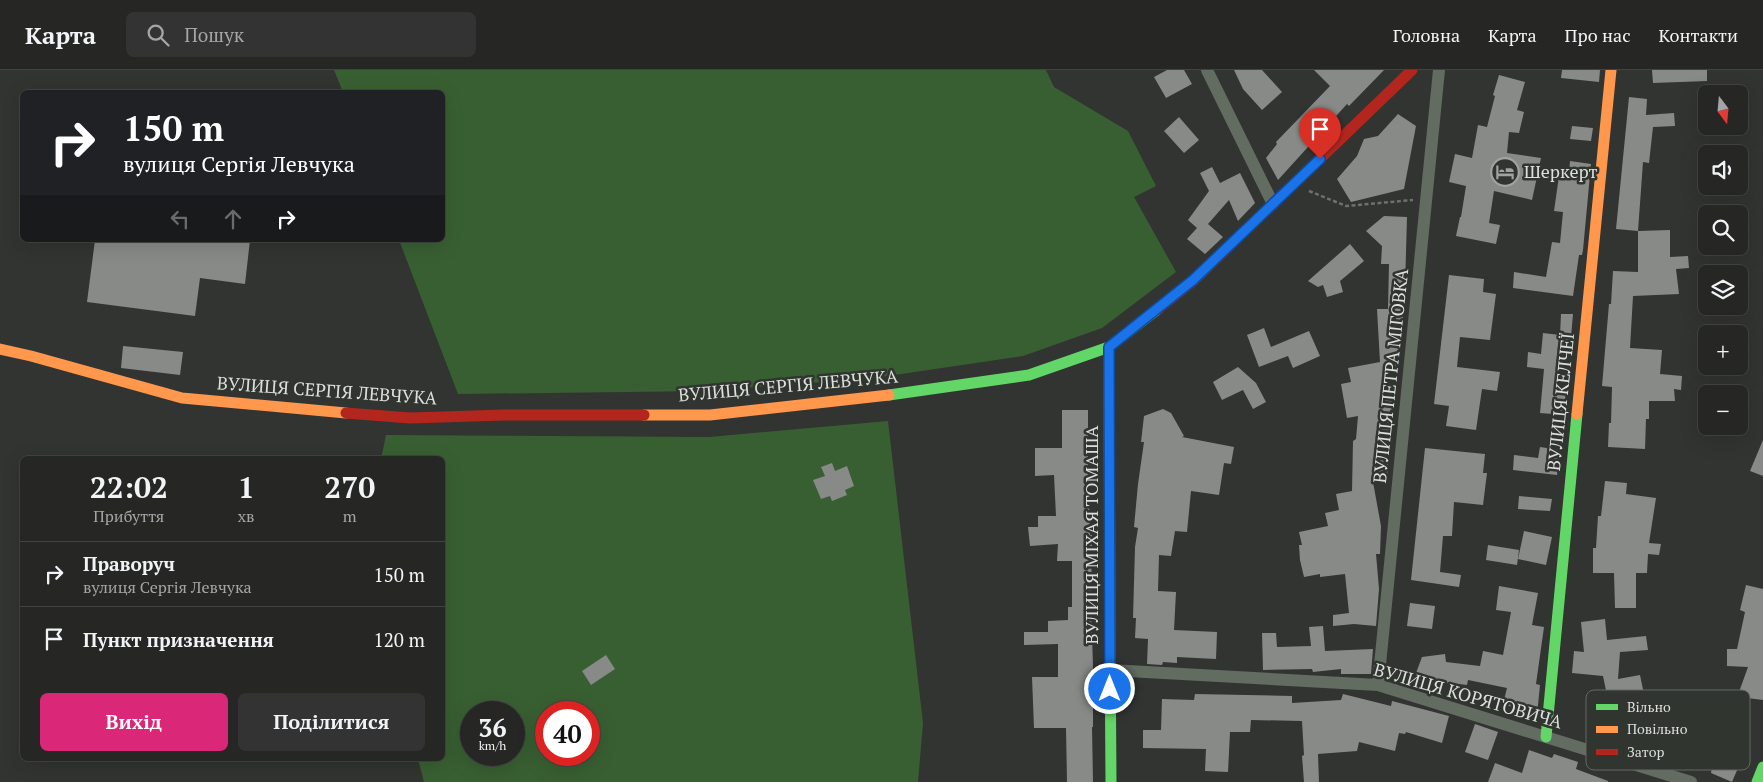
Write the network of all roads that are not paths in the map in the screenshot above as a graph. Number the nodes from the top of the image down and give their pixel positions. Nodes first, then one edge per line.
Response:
1 (1207, 70) edge
2 (1412, 70) edge
3 (1439, 70) edge
4 (1611, 70) edge
5 (1273, 204) junction
6 (1109, 347) junction
7 (0, 349) edge
8 (1110, 670) junction
9 (1378, 685) junction
10 (1546, 737) junction
11 (1586, 749) edge
12 (1763, 767) edge
13 (1652, 770) edge
14 (1111, 782) edge
15 (1691, 782) edge
16 (1757, 782) edge

1 - 5 street
2 - 5 main road, ВУЛИЦЯ СЕРГІЯ ЛЕВЧУКА
3 - 9 street, ВУЛИЦЯ ПЕТРА МІГОВКА
4 - 10 main road, ВУЛИЦЯ КЕЛЧЕЇ
5 - 6 main road, ВУЛИЦЯ СЕРГІЯ ЛЕВЧУКА
6 - 7 main road, ВУЛИЦЯ СЕРГІЯ ЛЕВЧУКА
6 - 8 main road, ВУЛИЦЯ МІХАЯ ТОМАША
8 - 9 street, ВУЛИЦЯ КОРЯТОВИЧА
8 - 14 main road, ВУЛИЦЯ МІХАЯ ТОМАША
9 - 10 street, ВУЛИЦЯ КОРЯТОВИЧА
10 - 11 street, ВУЛИЦЯ КОРЯТОВИЧА
12 - 16 main road
13 - 15 street, ВУЛИЦЯ КОРЯТОВИЧА

